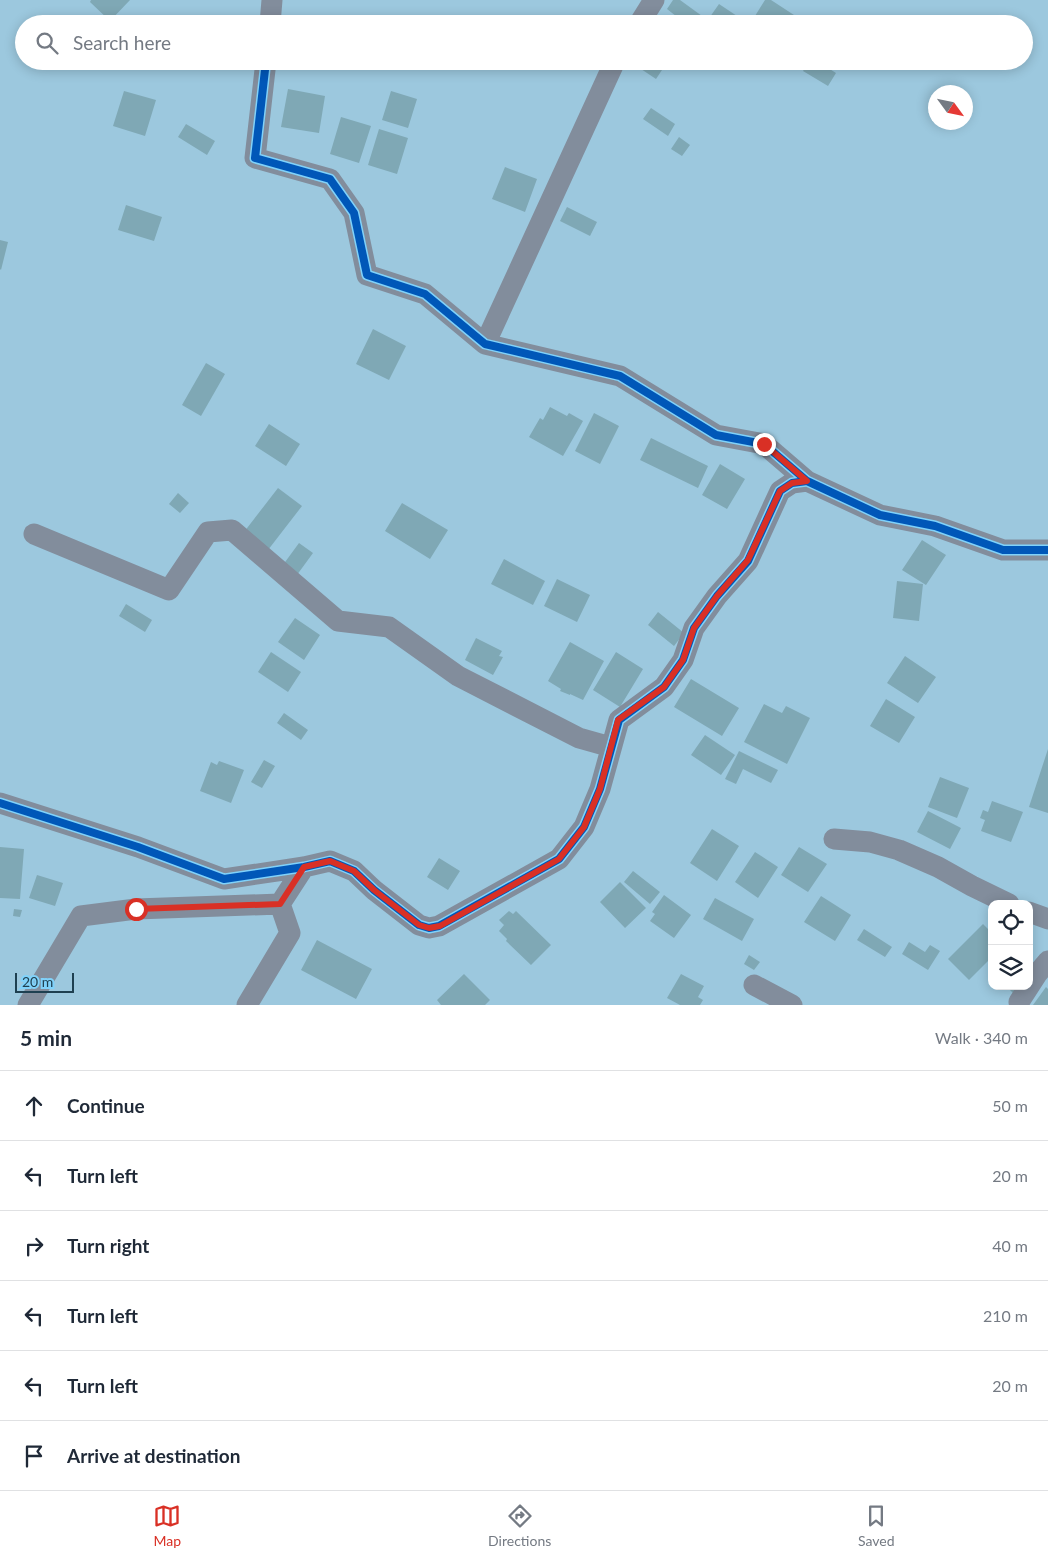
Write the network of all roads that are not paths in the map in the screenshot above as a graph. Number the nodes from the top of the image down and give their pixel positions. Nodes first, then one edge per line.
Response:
1 (272, 0) edge
2 (654, 0) edge
3 (271, 15) edge
4 (645, 15) edge
5 (265, 70) edge
6 (611, 70) edge
7 (485, 344) junction
8 (807, 481) junction
9 (34, 534) dead end
10 (1048, 550) edge
11 (611, 747) junction
12 (0, 803) edge
13 (834, 839) dead end
14 (304, 867) junction
15 (1001, 900) edge
16 (280, 904) junction
17 (1033, 913) edge
18 (1048, 919) edge
19 (1048, 961) edge
20 (754, 985) dead end
21 (1019, 1002) dead end
22 (28, 1005) edge
23 (247, 1005) edge
24 (792, 1005) edge

1 - 3 street
2 - 4 street
5 - 7 street
6 - 7 street
7 - 8 street
8 - 10 street
8 - 11 street
9 - 11 street
11 - 14 street
12 - 14 street
13 - 15 street
14 - 16 street
16 - 22 street
16 - 23 street
17 - 18 street
19 - 21 street
20 - 24 street

